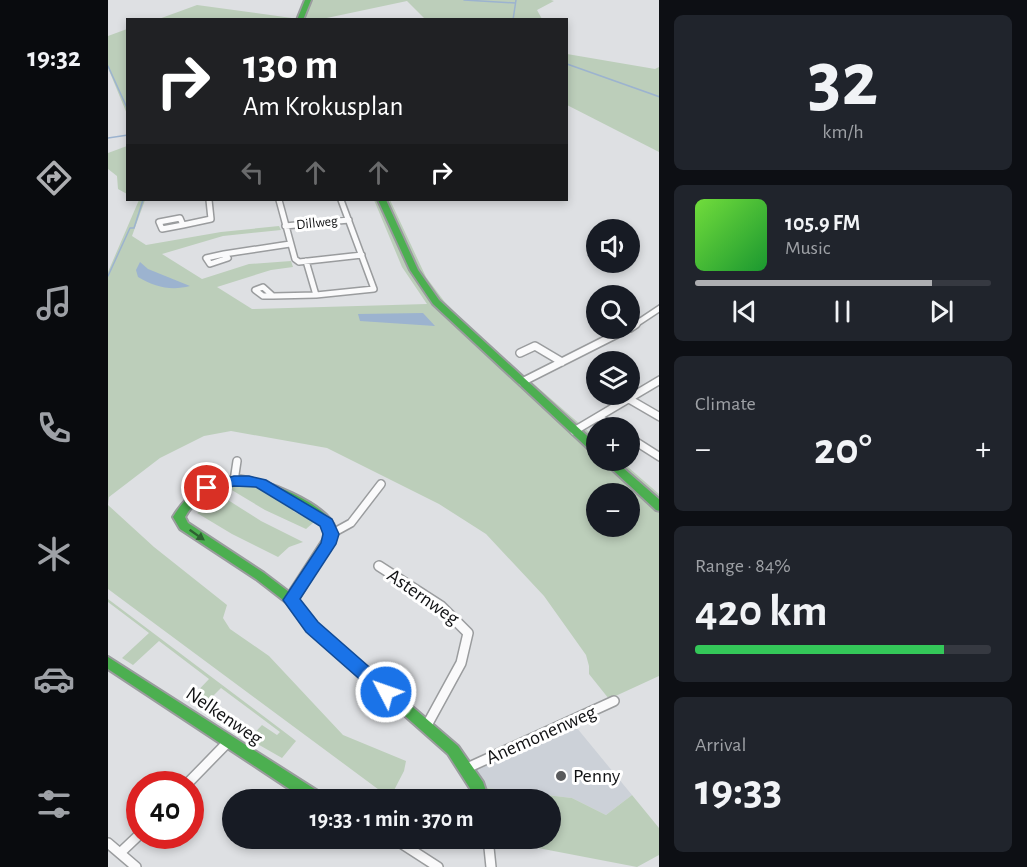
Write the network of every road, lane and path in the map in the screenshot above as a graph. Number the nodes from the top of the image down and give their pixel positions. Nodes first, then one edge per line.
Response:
1 (308, 0) edge
2 (301, 18) edge
3 (209, 201) edge
4 (279, 201) edge
5 (341, 201) edge
6 (377, 201) edge
7 (382, 201) edge
8 (349, 220) junction
9 (183, 225) junction
10 (285, 226) junction
11 (396, 232) junction
12 (290, 244) junction
13 (223, 253) dead end
14 (362, 255) junction
15 (306, 261) junction
16 (316, 295) junction
17 (273, 296) dead end
18 (659, 309) edge
19 (640, 321) edge
20 (607, 339) edge
21 (520, 353) dead end
22 (562, 362) junction
23 (659, 381) edge
24 (522, 382) junction
25 (640, 392) edge
26 (619, 405) edge
27 (639, 405) edge
28 (659, 416) edge
29 (598, 417) edge
30 (586, 424) edge
31 (574, 431) junction
32 (586, 441) edge
33 (640, 444) edge
34 (659, 456) edge
35 (237, 461) dead end
36 (620, 471) edge
37 (234, 481) junction
38 (381, 484) dead end
39 (659, 506) edge
40 (331, 534) junction
41 (379, 566) dead end
42 (291, 600) junction
43 (108, 662) edge
44 (614, 701) dead end
45 (426, 727) junction
46 (228, 742) junction
47 (467, 768) junction
48 (200, 771) edge
49 (302, 789) edge
50 (479, 789) edge
51 (108, 843) edge
52 (126, 847) edge
53 (410, 849) edge
54 (489, 849) edge
55 (120, 853) junction
56 (136, 867) edge
57 (438, 867) edge
58 (491, 867) edge

1 - 2 street
3 - 9 street
4 - 10 street
5 - 8 street
6 - 11 street
7 - 11 street
8 - 10 street, Dillweg
8 - 14 street
9 - 9 street
10 - 12 street
11 - 24 street
12 - 13 street
12 - 15 street
14 - 15 street
14 - 16 street
15 - 16 street
16 - 17 street
18 - 19 street
20 - 22 street
21 - 22 street
22 - 24 street
23 - 25 street
24 - 31 street
26 - 29 street
27 - 28 street
30 - 31 street
31 - 32 street
33 - 34 street
35 - 37 street
36 - 39 street
37 - 40 street
37 -> 42 street
38 - 40 street
40 - 42 street
41 - 45 street, Asternweg
42 - 45 street
43 - 46 street, Nelkenweg
44 - 47 street, Anemonenweg
45 - 47 street
46 - 48 street
46 - 49 street, Nelkenweg
47 - 50 street
51 - 55 street
52 - 55 street
53 - 57 street
54 - 58 street
55 - 56 street

